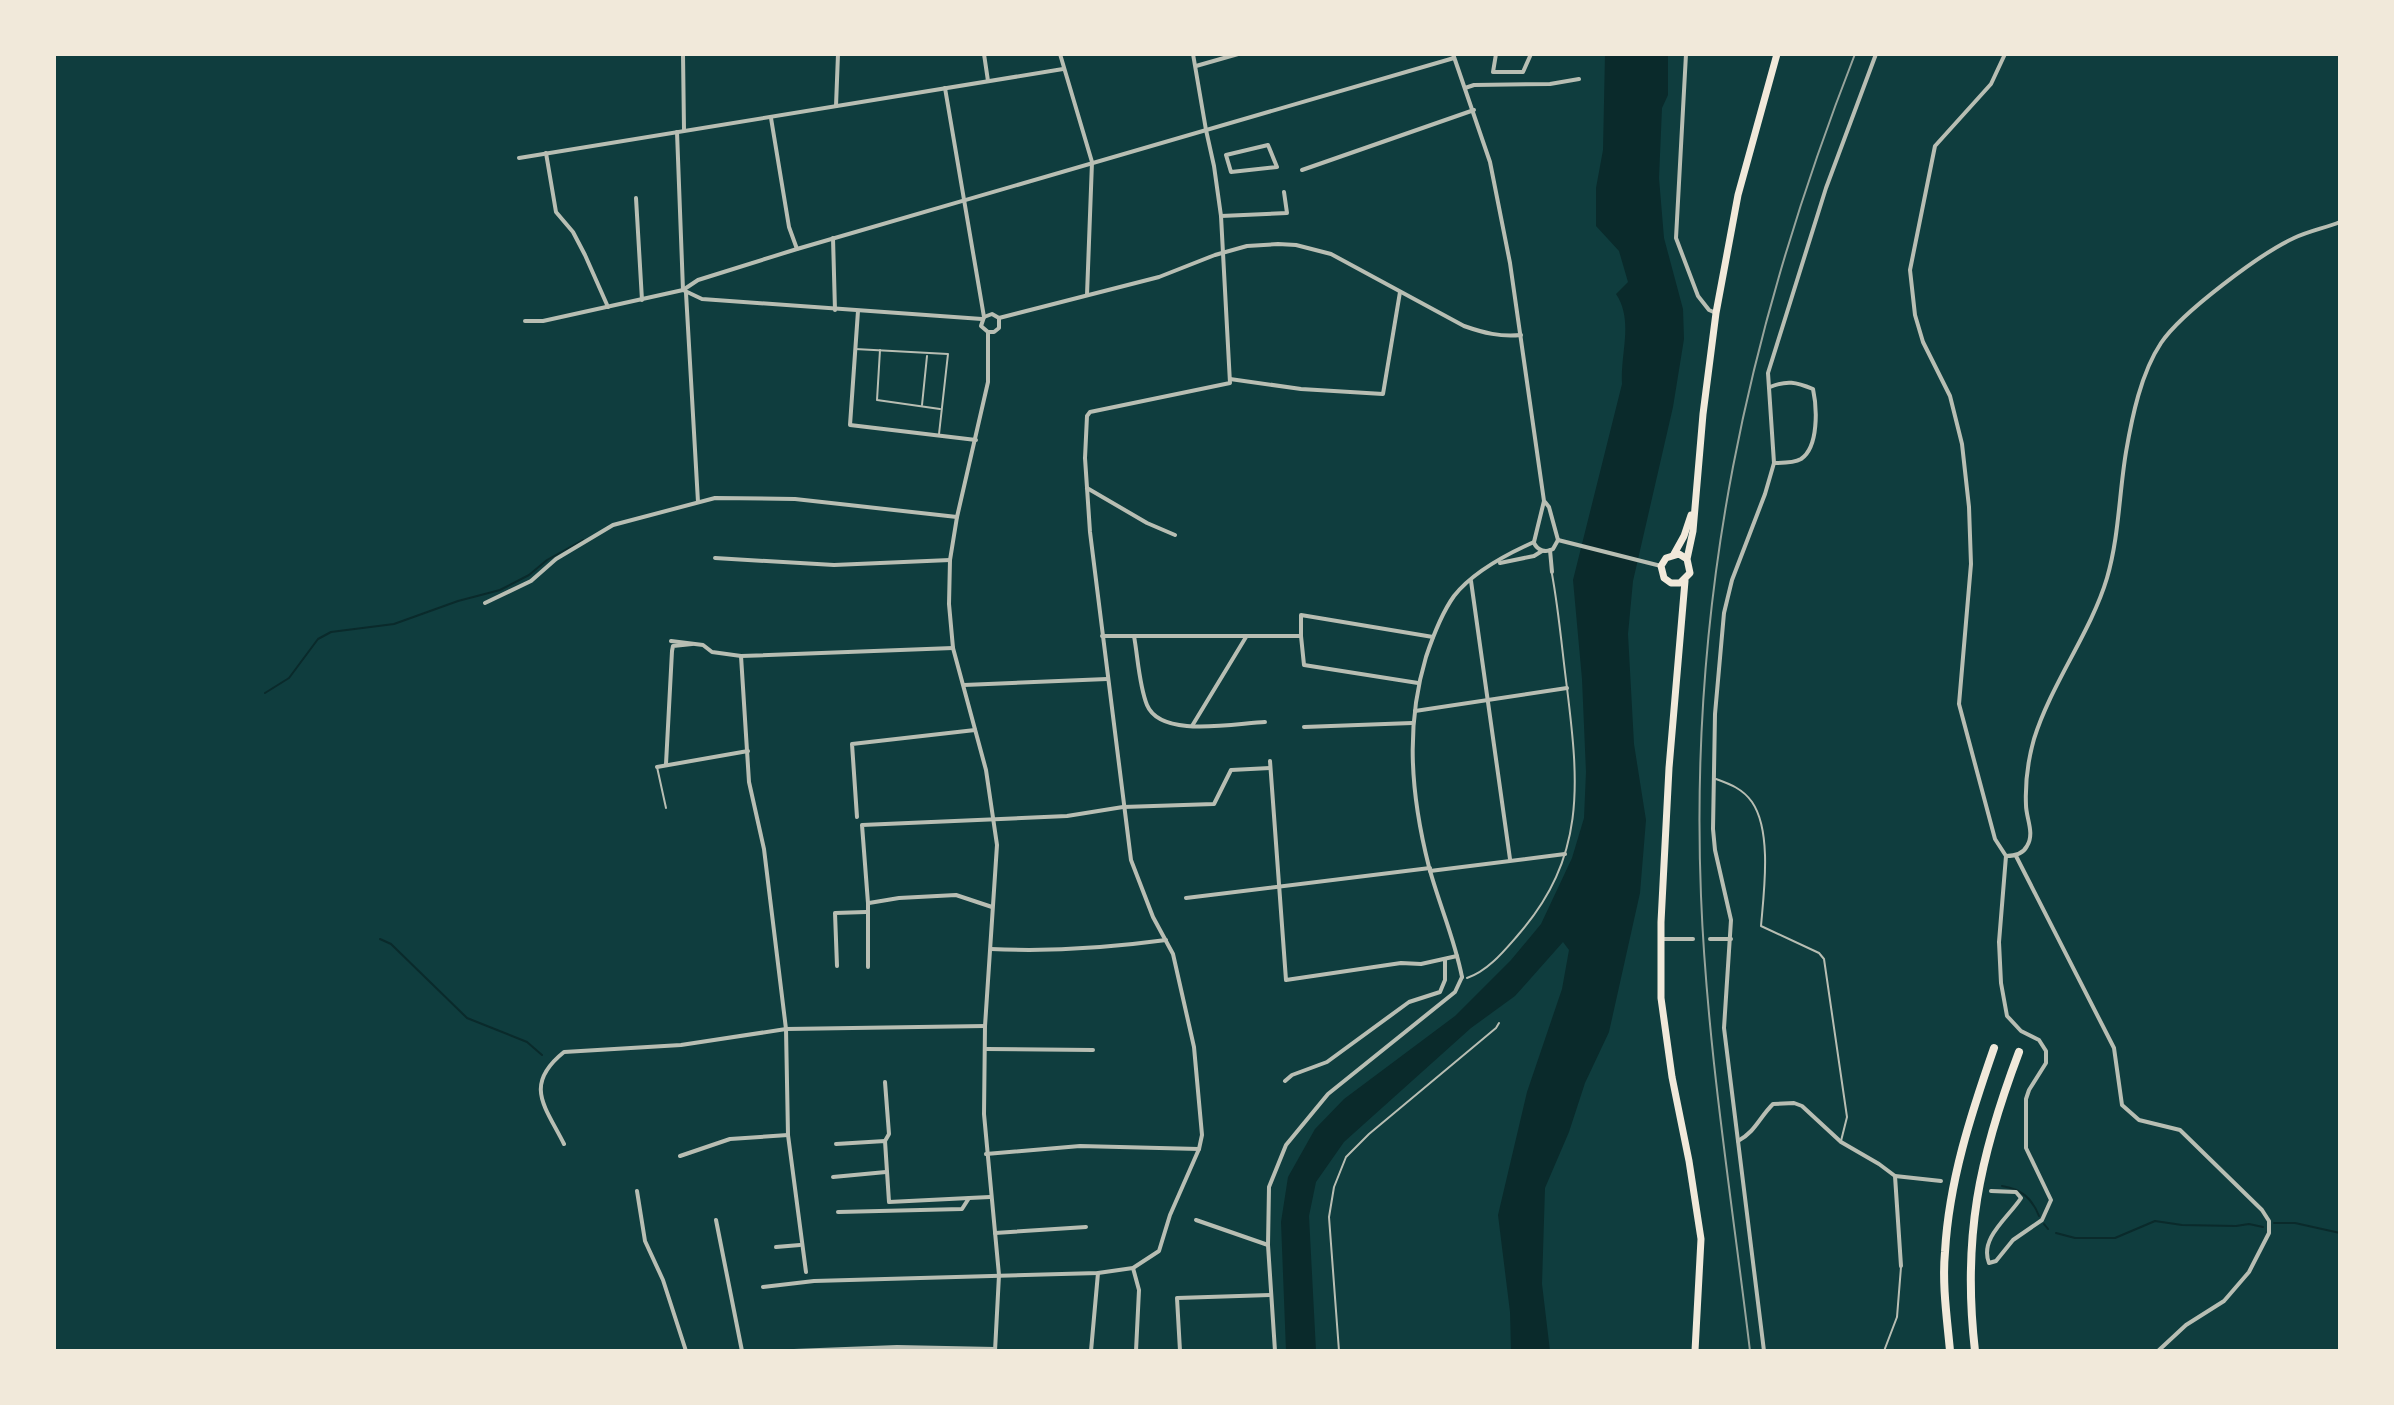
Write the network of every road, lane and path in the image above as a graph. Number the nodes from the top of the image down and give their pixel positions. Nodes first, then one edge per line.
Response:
1 (683, 54) edge
2 (838, 54) edge
3 (984, 54) edge
4 (1060, 54) edge
5 (1193, 54) edge
6 (1238, 54) edge
7 (1496, 54) edge
8 (1531, 54) edge
9 (1686, 54) edge
10 (1777, 54) edge
11 (1876, 54) edge
12 (2005, 54) edge
13 (1454, 56) edge
14 (1196, 66) junction
15 (1063, 69) junction
16 (1493, 72) junction
17 (1579, 79) dead end
18 (988, 81) junction
19 (1493, 85) junction
20 (945, 88) junction
21 (1465, 88) junction
22 (836, 106) junction
23 (1474, 110) junction
24 (771, 117) junction
25 (684, 130) junction
26 (1206, 130) junction
27 (677, 131) junction
28 (546, 153) junction
29 (519, 158) dead end
30 (1092, 162) junction
31 (1228, 163) joint
32 (1302, 170) dead end
33 (1284, 192) dead end
34 (636, 198) dead end
35 (964, 200) junction
36 (1221, 216) junction
37 (2340, 222) edge
38 (833, 238) junction
39 (797, 249) junction
40 (1222, 253) junction
41 (685, 291) junction
42 (1400, 292) junction
43 (1087, 295) junction
44 (642, 300) junction
45 (608, 307) junction
46 (835, 310) junction
47 (858, 311) junction
48 (1716, 313) junction
49 (983, 318) junction
50 (999, 318) junction
51 (525, 321) dead end
52 (988, 332) junction
53 (1521, 335) junction
54 (855, 349) junction
55 (880, 350) junction
56 (927, 353) junction
57 (1230, 381) junction
58 (1770, 387) junction
59 (922, 406) junction
60 (942, 409) junction
61 (938, 435) junction
62 (976, 440) junction
63 (1774, 463) junction
64 (1087, 488) junction
65 (1544, 501) junction
66 (698, 503) junction
67 (1695, 505) junction
68 (957, 517) junction
69 (1539, 528) junction
70 (1554, 529) junction
71 (1175, 535) dead end
72 (1561, 541) junction
73 (1534, 542) junction
74 (1550, 550) junction
75 (1542, 551) junction
76 (1674, 554) junction
77 (715, 558) dead end
78 (1687, 559) junction
79 (950, 560) junction
80 (1494, 565) junction
81 (1661, 566) junction
82 (1552, 572) joint
83 (1470, 579) junction
84 (1685, 581) junction
85 (1671, 583) junction
86 (485, 603) dead end
87 (1682, 604) junction
88 (1102, 636) junction
89 (1134, 636) junction
90 (1301, 636) junction
91 (1246, 637) junction
92 (1433, 637) junction
93 (671, 641) dead end
94 (694, 644) junction
95 (953, 648) junction
96 (741, 656) junction
97 (1107, 679) junction
98 (1418, 683) junction
99 (964, 685) junction
100 (1567, 688) junction
101 (1488, 701) junction
102 (1415, 711) junction
103 (1265, 722) dead end
104 (1412, 723) junction
105 (1192, 726) junction
106 (1304, 727) dead end
107 (975, 730) junction
108 (748, 751) junction
109 (1270, 761) dead end
110 (666, 764) junction
111 (657, 767) joint
112 (1270, 768) junction
113 (1712, 778) junction
114 (1123, 807) junction
115 (666, 808) dead end
116 (857, 817) dead end
117 (994, 818) junction
118 (1565, 854) junction
119 (2006, 856) junction
120 (2016, 856) junction
121 (1510, 859) junction
122 (1430, 869) junction
123 (1278, 887) junction
124 (1186, 898) dead end
125 (868, 903) junction
126 (992, 907) junction
127 (866, 912) junction
128 (1661, 939) junction
129 (1693, 939) dead end
130 (1710, 939) dead end
131 (1731, 939) junction
132 (1166, 940) junction
133 (991, 949) junction
134 (1457, 956) junction
135 (1445, 960) junction
136 (837, 966) dead end
137 (868, 967) dead end
138 (1464, 978) junction
139 (1499, 1023) dead end
140 (985, 1026) junction
141 (786, 1029) junction
142 (1994, 1048) dead end
143 (986, 1049) junction
144 (1093, 1050) dead end
145 (2019, 1052) dead end
146 (1285, 1081) dead end
147 (885, 1082) dead end
148 (788, 1135) junction
149 (885, 1141) junction
150 (1738, 1141) junction
151 (1841, 1142) junction
152 (564, 1144) dead end
153 (836, 1144) dead end
154 (1199, 1149) junction
155 (986, 1154) junction
156 (680, 1156) dead end
157 (887, 1172) junction
158 (1895, 1176) junction
159 (833, 1177) dead end
160 (1941, 1181) dead end
161 (637, 1191) dead end
162 (1991, 1191) dead end
163 (991, 1197) junction
164 (969, 1198) junction
165 (838, 1212) dead end
166 (716, 1220) dead end
167 (1196, 1220) dead end
168 (1086, 1227) dead end
169 (995, 1233) junction
170 (800, 1245) junction
171 (1268, 1245) junction
172 (776, 1247) dead end
173 (1901, 1266) joint
174 (1133, 1268) junction
175 (806, 1272) dead end
176 (1098, 1273) junction
177 (999, 1275) junction
178 (763, 1287) dead end
179 (1270, 1295) junction
180 (995, 1350) edge
181 (686, 1351) edge
182 (742, 1351) edge
183 (798, 1351) edge
184 (1091, 1351) edge
185 (1136, 1351) edge
186 (1180, 1351) edge
187 (1275, 1351) edge
188 (1339, 1351) edge
189 (1695, 1351) edge
190 (1764, 1351) edge
191 (1884, 1351) edge
192 (1950, 1351) edge
193 (1975, 1351) edge
194 (2158, 1351) edge

1 - 25 street
2 - 22 street
3 - 18 street
4 - 15 street
5 - 14 street
6 - 14 street
7 - 16 street
8 - 16 street
9 - 48 street
10 - 48 main road
11 - 58 street
12 - 119 street
13 - 21 street
13 - 26 street
14 - 26 street
15 - 18 street
15 - 30 street
16 - 19 street
17 - 19 street
18 - 20 street
19 - 21 street
20 - 22 street
20 - 35 street
21 - 23 street
22 - 24 street
23 - 32 street
23 - 53 street
24 - 25 street
24 - 39 street
25 - 27 street
26 - 30 street
26 - 36 street
27 - 28 street
27 - 41 street
28 - 29 street
28 - 45 street
30 - 35 street
30 - 43 street
31 - 31 street
33 - 36 street
34 - 44 street
35 - 38 street
35 - 49 street
36 - 40 street
37 - 120 street
38 - 39 street
38 - 46 street
39 - 41 street
40 - 42 street
40 - 43 street
40 - 57 street
41 - 44 street
41 - 46 street
41 - 66 street
42 - 53 street
42 - 57 street
43 - 50 street
44 - 45 street
45 - 51 street
46 - 47 street
47 - 49 street
47 - 54 street
48 - 67 main road
49 - 50 street
49 - 52 street
50 - 52 street
52 - 62 street
53 - 65 street
54 - 55 lane
54 - 61 street
55 - 56 lane
55 - 59 lane
56 - 59 lane
56 - 60 lane
57 - 64 street
58 - 63 street
58 - 63 street
59 - 60 lane
60 - 61 lane
61 - 62 street
62 - 68 street
63 - 113 street
64 - 71 street
64 - 88 street
65 - 69 street
65 - 70 street
66 - 68 street
66 - 86 street
67 - 76 main road
67 - 78 main road
68 - 79 street
69 - 70 street
69 - 73 street
70 - 72 street
72 - 74 street
72 - 81 street
73 - 75 street
73 - 80 street
74 - 75 street
74 - 82 street
75 - 80 street
76 - 78 main road
76 - 81 main road
77 - 79 street
78 - 84 main road
79 - 95 street
80 - 83 street
81 - 85 main road
82 - 100 lane
83 - 92 street
83 - 101 street
84 - 85 main road
84 - 87 main road
85 - 87 main road
87 - 128 main road
88 - 89 street
88 - 97 street
89 - 91 street
89 - 105 street
90 - 91 street
90 - 92 street
90 - 98 street
91 - 105 street
92 - 98 street
93 - 94 street
94 - 96 street
94 - 110 street
95 - 96 street
95 - 99 street
96 - 108 street
97 - 99 street
97 - 114 street
98 - 102 street
99 - 107 street
100 - 101 street
100 - 118 lane
101 - 102 street
101 - 121 street
102 - 104 street
103 - 105 street
104 - 106 street
104 - 122 street
107 - 116 street
107 - 117 street
108 - 110 street
108 - 141 street
109 - 112 street
110 - 111 street
111 - 115 lane
112 - 114 street
112 - 123 street
113 - 131 street
113 - 151 lane
114 - 117 street
114 - 132 street
117 - 125 street
117 - 126 street
118 - 121 street
118 - 138 lane
119 - 120 street
119 - 162 street
120 - 194 street
121 - 122 street
122 - 123 street
122 - 134 street
123 - 124 street
123 - 135 street
125 - 126 street
125 - 127 street
126 - 133 street
127 - 136 street
127 - 137 street
128 - 129 street
128 - 189 main road
130 - 131 street
131 - 150 street
132 - 133 street
132 - 154 street
133 - 140 street
134 - 135 street
134 - 138 street
135 - 146 street
138 - 171 street
139 - 188 lane
140 - 141 street
140 - 143 street
141 - 148 street
141 - 152 street
142 - 192 highway
143 - 144 street
143 - 155 street
145 - 193 highway
147 - 149 street
148 - 156 street
148 - 170 street
149 - 153 street
149 - 157 street
150 - 151 street
150 - 190 street
151 - 158 street
154 - 155 street
154 - 174 street
155 - 163 street
157 - 159 street
157 - 164 street
158 - 160 street
158 - 173 street
161 - 181 street
163 - 164 street
163 - 169 street
164 - 165 street
166 - 182 street
167 - 171 street
168 - 169 street
169 - 177 street
170 - 172 street
170 - 175 street
171 - 179 street
173 - 191 lane
174 - 176 street
174 - 185 street
176 - 177 street
176 - 184 street
177 - 178 street
177 - 180 street
179 - 186 street
179 - 187 street
180 - 183 street

